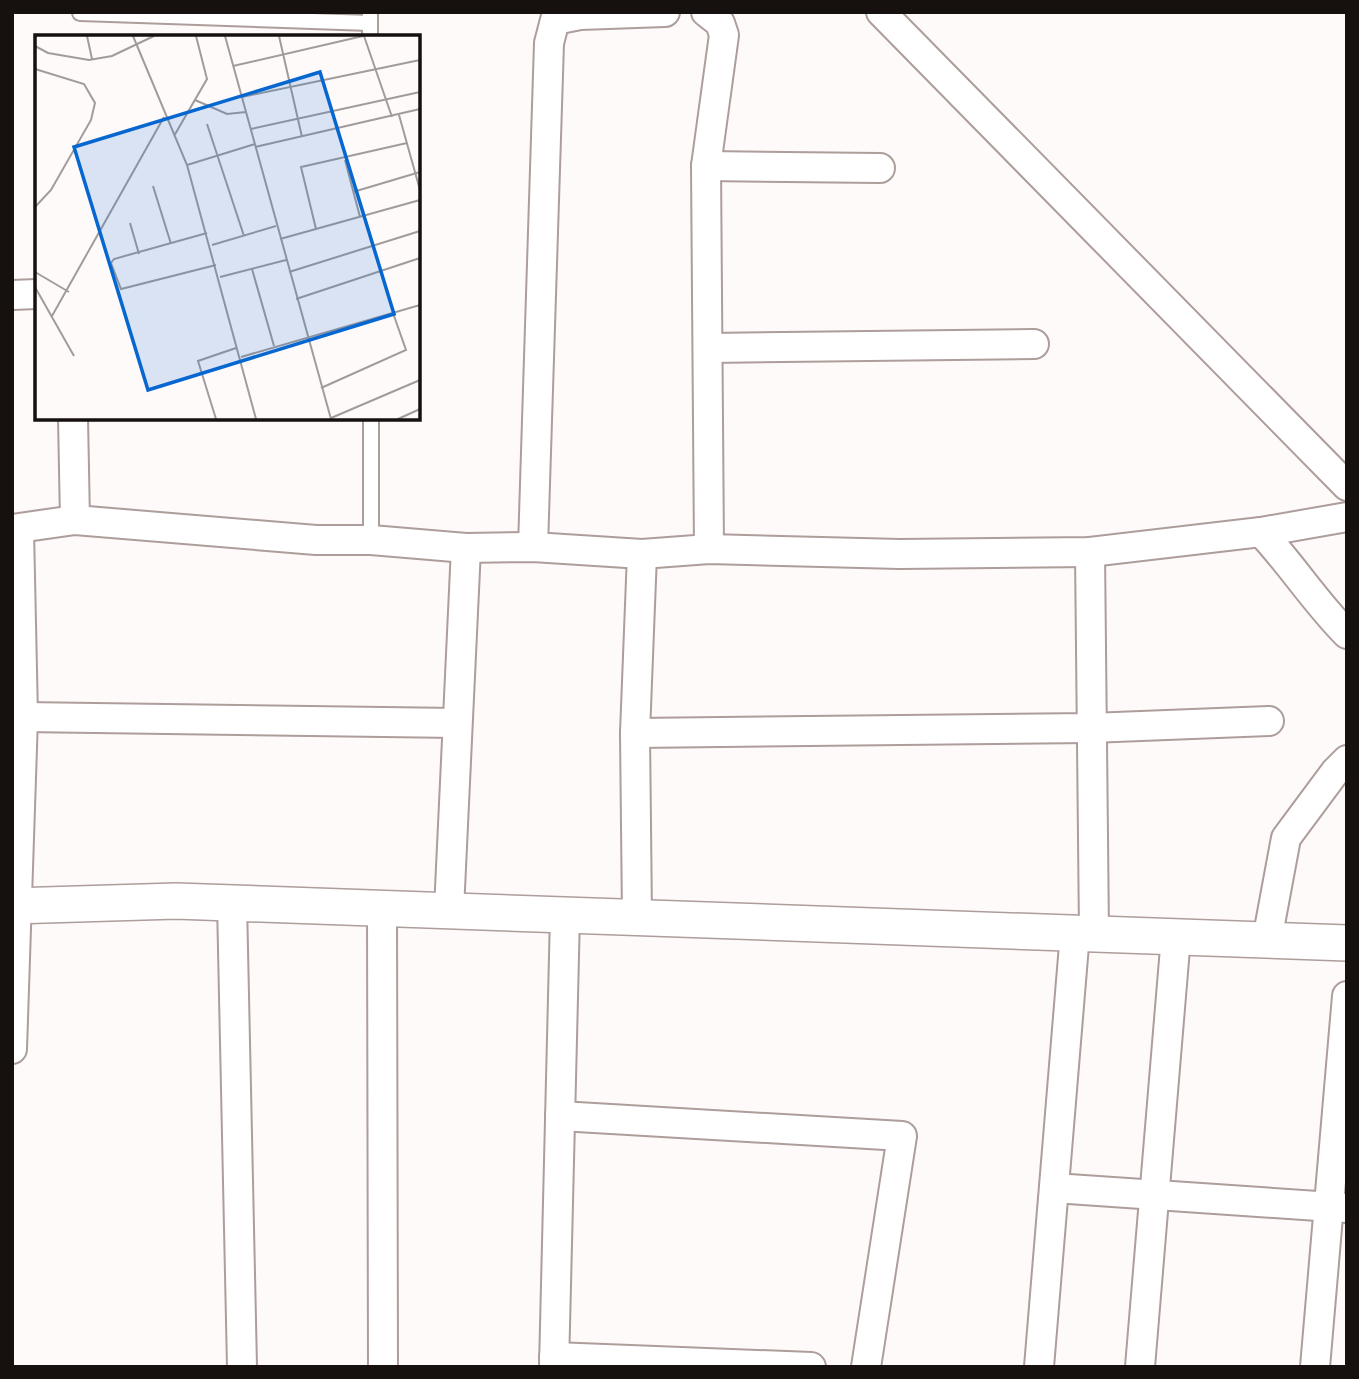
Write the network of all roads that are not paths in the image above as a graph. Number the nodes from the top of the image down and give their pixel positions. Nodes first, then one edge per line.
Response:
1 (665, 12) edge
2 (706, 12) edge
3 (881, 12) edge
4 (80, 13) edge
5 (370, 24) edge
6 (706, 166) junction
7 (880, 168) dead end
8 (35, 294) edge
9 (12, 295) edge
10 (1034, 344) dead end
11 (709, 348) junction
12 (73, 420) edge
13 (371, 420) edge
14 (1347, 486) edge
15 (1347, 517) edge
16 (75, 520) junction
17 (16, 530) edge
18 (1261, 532) junction
19 (371, 540) junction
20 (533, 547) junction
21 (466, 548) junction
22 (709, 549) junction
23 (1090, 552) junction
24 (642, 554) junction
25 (1347, 634) edge
26 (23, 718) junction
27 (1269, 721) dead end
28 (457, 723) junction
29 (1090, 728) junction
30 (635, 733) junction
31 (1347, 760) edge
32 (232, 903) junction
33 (14, 906) edge
34 (382, 908) junction
35 (449, 910) junction
36 (565, 915) junction
37 (637, 917) junction
38 (1084, 933) junction
39 (1176, 936) junction
40 (1267, 940) junction
41 (1347, 943) edge
42 (1347, 996) edge
43 (12, 1049) edge
44 (560, 1116) junction
45 (1054, 1188) junction
46 (1154, 1195) junction
47 (1338, 1207) edge
48 (554, 1362) edge
49 (693, 1365) edge
50 (242, 1367) edge
51 (383, 1367) edge
52 (811, 1367) edge
53 (866, 1367) edge
54 (1039, 1367) edge
55 (1140, 1367) edge
56 (1315, 1367) edge

1 - 20 street
2 - 6 street
3 - 14 street
4 - 5 lane
6 - 7 street
6 - 11 street
8 - 9 street
10 - 11 street
11 - 22 street
12 - 16 street
13 - 19 lane
15 - 18 street
16 - 17 street
16 - 19 street
17 - 26 street
18 - 23 street
18 - 25 street
19 - 21 street
20 - 21 street
20 - 24 street
21 - 28 street
22 - 23 street
22 - 24 street
23 - 29 street
24 - 30 street
26 - 28 street
26 - 33 street
27 - 29 street
28 - 35 street
29 - 30 street
29 - 38 street
30 - 37 street
31 - 40 street
32 - 33 street
32 - 34 street
32 - 50 street
33 - 43 street
34 - 35 street
34 - 51 street
35 - 36 street
36 - 37 street
36 - 44 street
37 - 38 street
38 - 39 street
38 - 45 street
39 - 40 street
39 - 46 street
40 - 41 street
42 - 47 street
44 - 48 street
44 - 53 street
45 - 46 street
45 - 54 street
46 - 47 street
46 - 55 street
47 - 56 street
48 - 49 street
49 - 52 street

